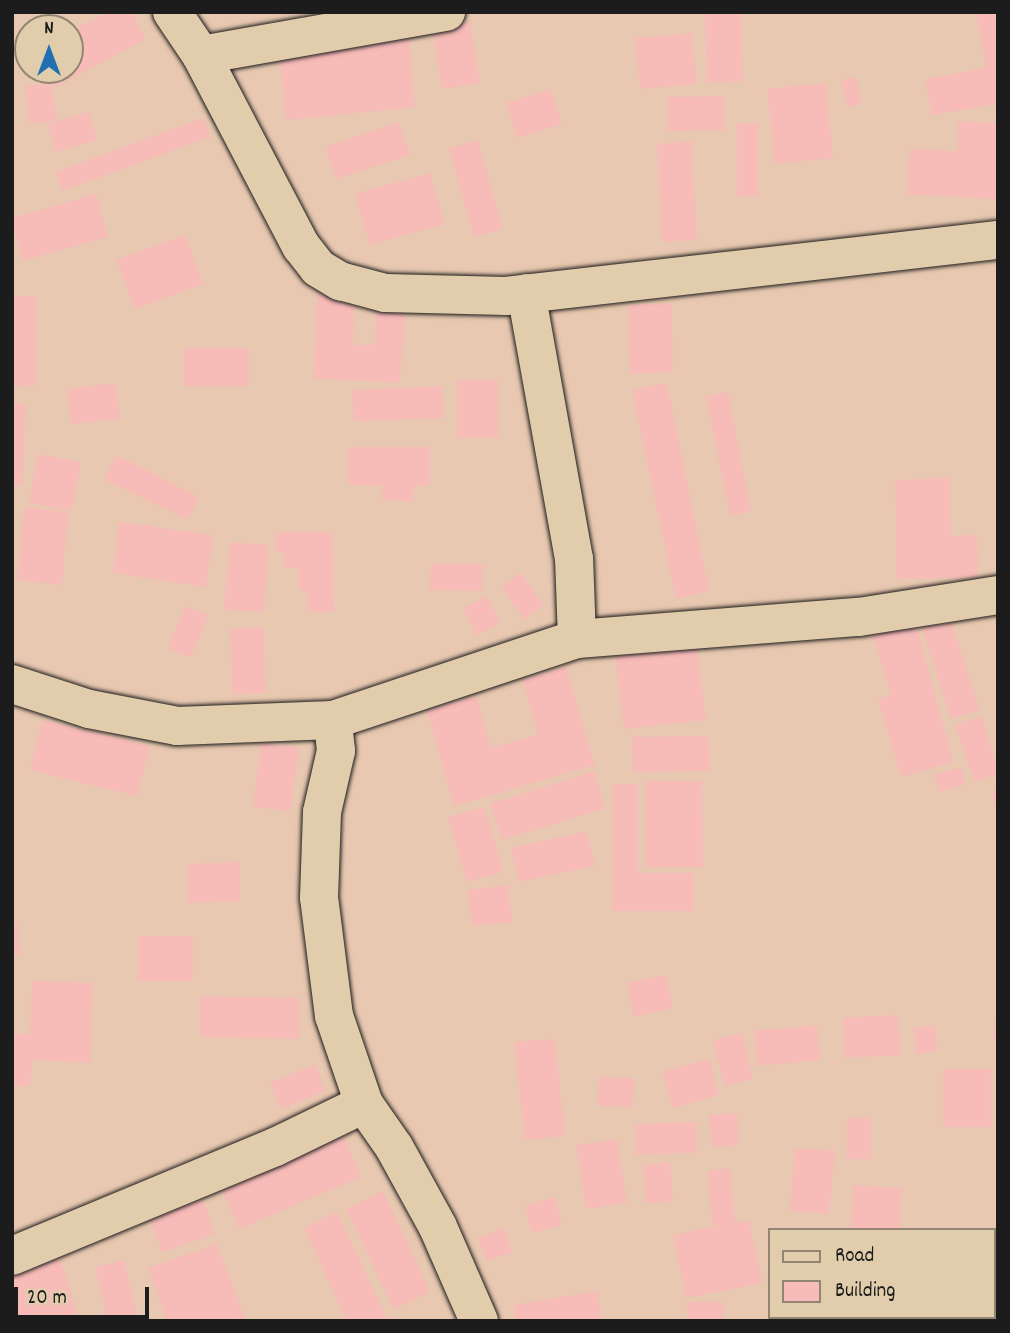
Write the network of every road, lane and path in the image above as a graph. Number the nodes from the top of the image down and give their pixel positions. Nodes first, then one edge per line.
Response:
1 (172, 12) edge
2 (446, 12) edge
3 (201, 55) junction
4 (998, 240) edge
5 (526, 293) junction
6 (998, 595) edge
7 (577, 639) junction
8 (12, 684) edge
9 (333, 720) junction
10 (364, 1104) junction
11 (12, 1256) edge
12 (479, 1321) edge

1 - 3 street
2 - 3 street
3 - 5 street
4 - 5 street
5 - 7 street
6 - 7 street
7 - 9 street
8 - 9 street
9 - 10 street
10 - 11 street
10 - 12 street

